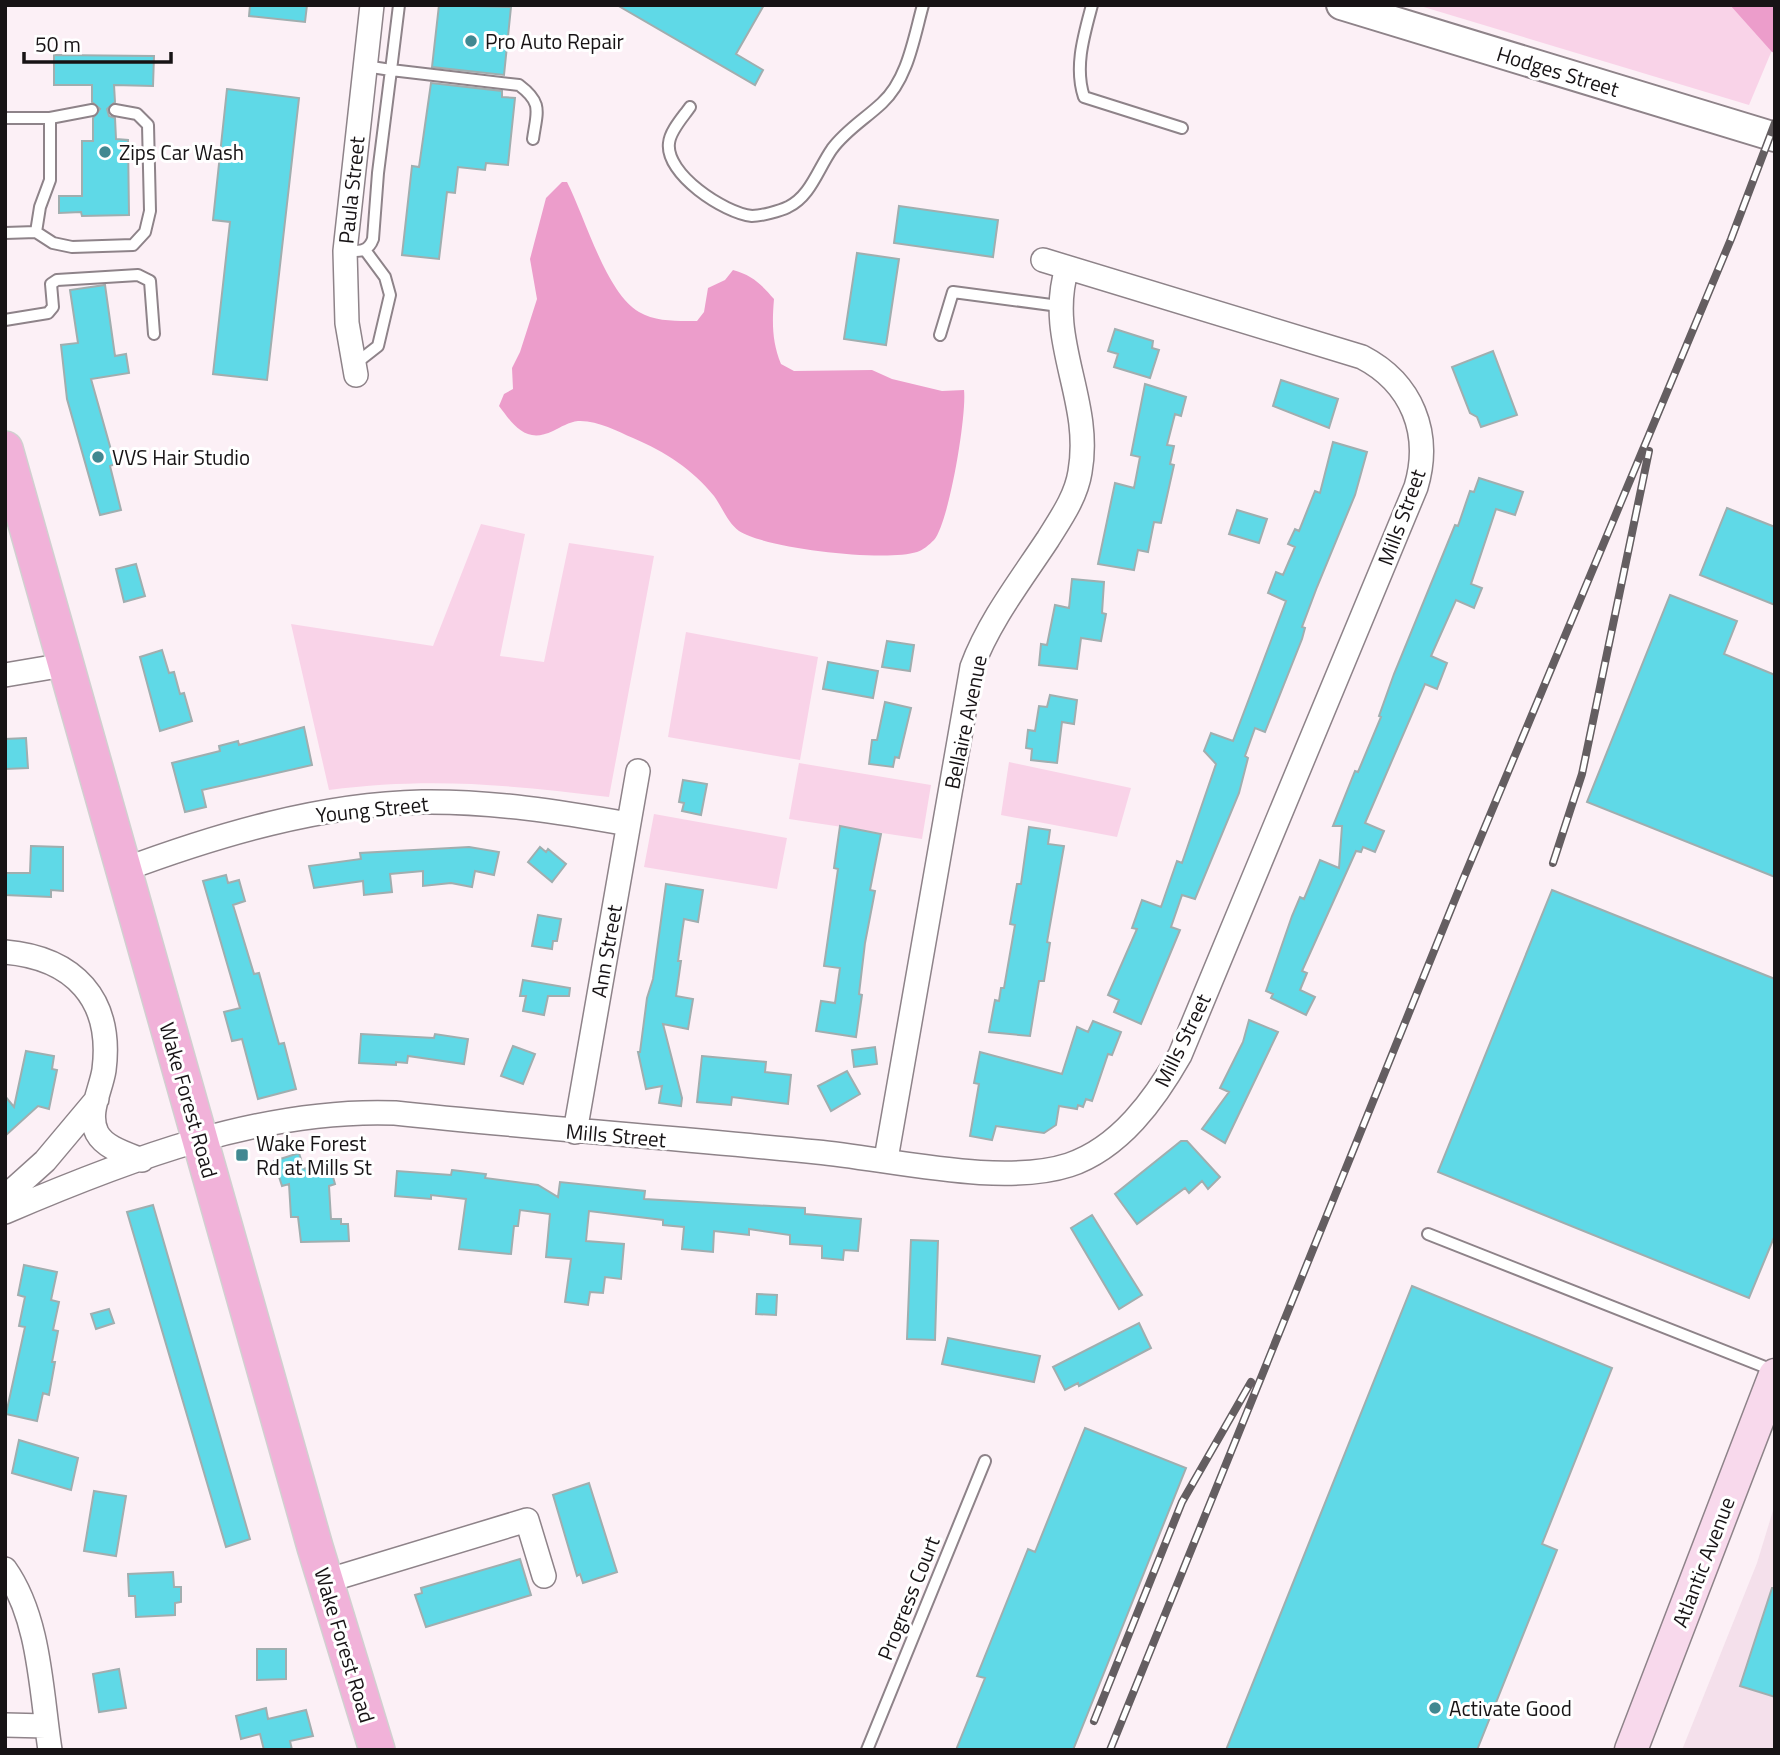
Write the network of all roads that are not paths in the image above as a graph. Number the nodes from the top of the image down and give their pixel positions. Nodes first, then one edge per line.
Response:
1 (372, 5) edge
2 (399, 5) edge
3 (923, 5) edge
4 (1092, 5) edge
5 (1341, 5) edge
6 (365, 66) junction
7 (391, 70) junction
8 (690, 107) dead end
9 (92, 110) dead end
10 (115, 110) dead end
11 (5, 118) edge
12 (50, 118) junction
13 (1182, 128) dead end
14 (1775, 137) edge
15 (533, 139) dead end
16 (353, 172) junction
17 (377, 173) junction
18 (36, 232) junction
19 (5, 233) edge
20 (355, 250) junction
21 (1043, 260) dead end
22 (1067, 268) junction
23 (1059, 306) junction
24 (5, 320) edge
25 (154, 334) dead end
26 (940, 335) dead end
27 (355, 370) joint
28 (5, 449) edge
29 (12, 500) edge
30 (64, 665) junction
31 (5, 675) edge
32 (638, 771) dead end
33 (628, 824) junction
34 (123, 870) junction
35 (5, 953) edge
36 (97, 1099) junction
37 (575, 1132) junction
38 (200, 1142) junction
39 (886, 1159) junction
40 (142, 1160) junction
41 (5, 1197) edge
42 (5, 1212) edge
43 (1428, 1234) dead end
44 (1775, 1373) edge
45 (985, 1461) dead end
46 (5, 1569) edge
47 (544, 1576) dead end
48 (326, 1581) junction
49 (5, 1726) edge
50 (46, 1726) junction
51 (50, 1750) edge
52 (377, 1750) edge
53 (867, 1750) edge
54 (1631, 1750) edge

1 - 6 street, Paula Street
2 - 7 lane
3 - 8 lane
4 - 13 lane
5 - 14 street, Hodges Street
6 - 7 lane
6 - 16 street, Paula Street
7 - 15 lane
7 - 17 lane
9 - 12 lane
10 - 18 lane
11 - 12 lane
12 - 18 lane
16 - 17 lane
16 - 20 street, Paula Street
17 - 20 lane
18 - 19 lane
20 - 27 street, Paula Street
20 - 27 lane
21 - 22 street, Mills Street
22 - 23 street, Bellaire Avenue
22 - 39 street, Mills Street
23 - 26 lane
23 - 39 street, Bellaire Avenue
24 - 25 lane
28 - 29 main road, Wake Forest Road
29 - 30 main road, Wake Forest Road
30 - 31 street
30 - 34 main road, Wake Forest Road
32 - 33 street, Ann Street
33 - 34 street, Young Street
33 - 37 street, Ann Street
34 - 38 main road, Wake Forest Road
35 - 36 street
36 - 40 street
36 - 41 street
37 - 38 street, Mills Street
37 - 39 street, Mills Street
38 - 40 street, Mills Street
38 - 48 main road, Wake Forest Road
40 - 42 street, Mills Street
43 - 44 lane
44 - 54 main road, Atlantic Avenue
45 - 53 lane, Progress Court
46 - 50 street
47 - 48 street
48 - 52 main road, Wake Forest Road
49 - 50 street
50 - 51 street

